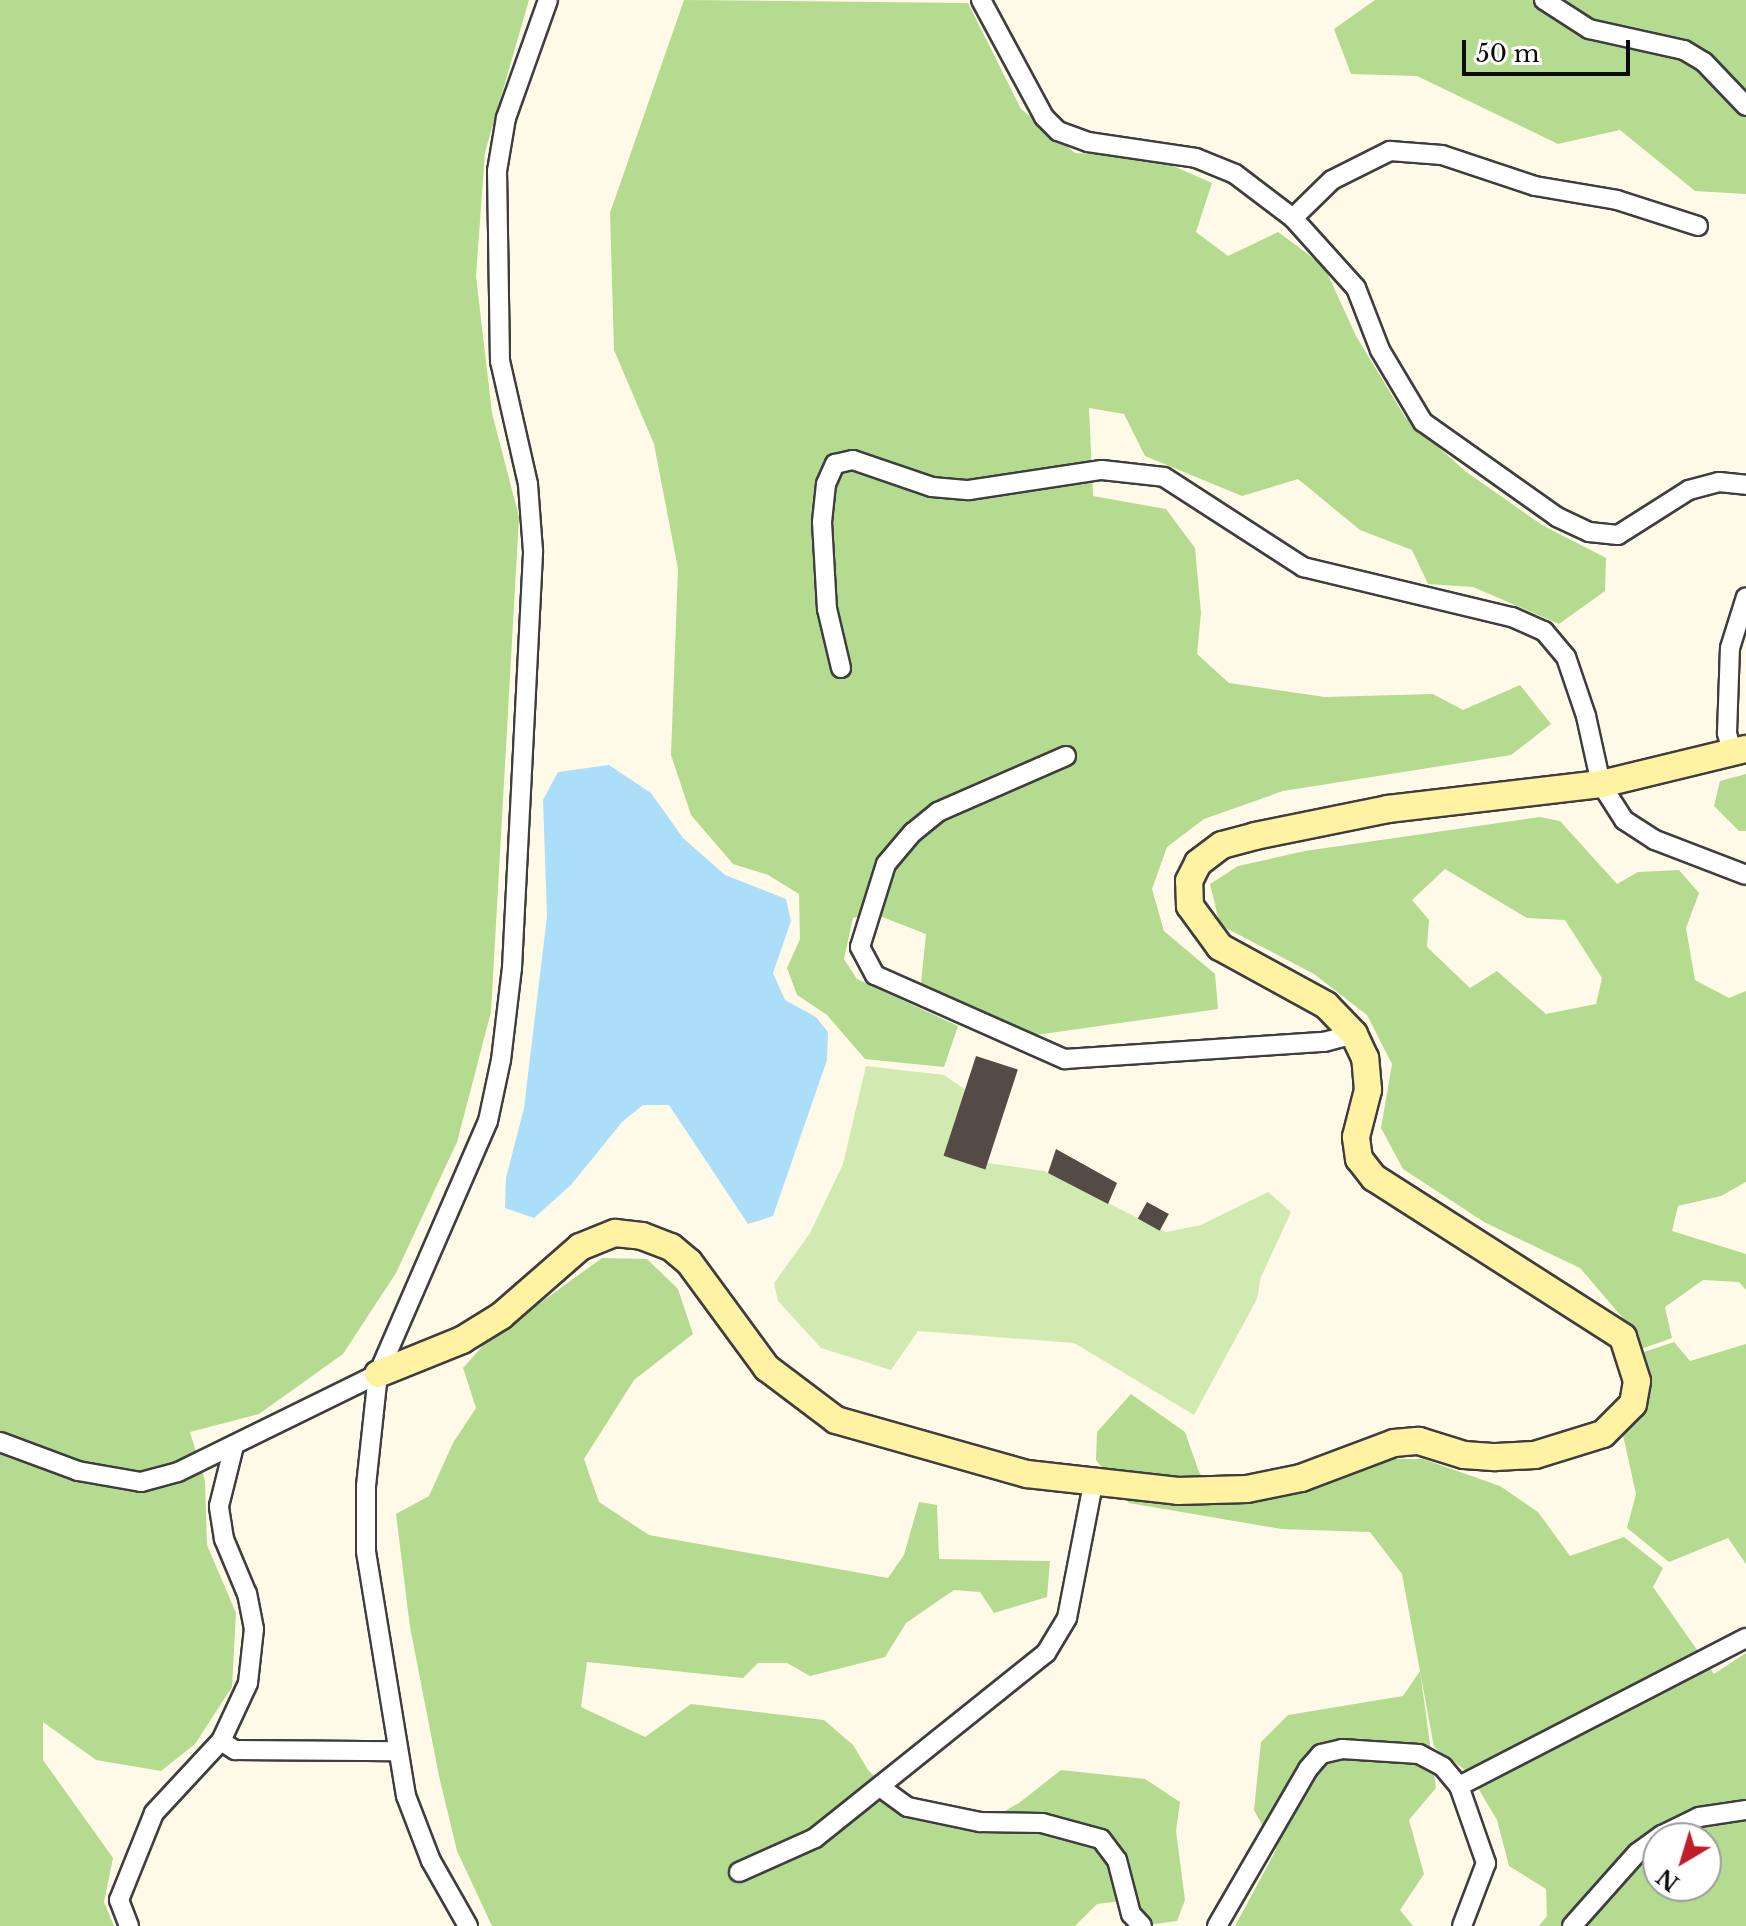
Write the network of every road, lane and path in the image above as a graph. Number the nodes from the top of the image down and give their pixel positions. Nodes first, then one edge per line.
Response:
1 (548, 0) edge
2 (981, 0) edge
3 (1544, 0) edge
4 (1746, 106) edge
5 (1293, 218) junction
6 (1698, 226) dead end
7 (1746, 485) edge
8 (1746, 597) edge
9 (841, 668) dead end
10 (1739, 750) edge
11 (1066, 756) dead end
12 (1601, 784) junction
13 (1746, 875) edge
14 (1354, 1034) junction
15 (378, 1374) junction
16 (0, 1442) edge
17 (234, 1446) junction
18 (0, 1449) edge
19 (23, 1453) junction
20 (1093, 1484) junction
21 (1746, 1638) edge
22 (221, 1741) junction
23 (397, 1751) junction
24 (1459, 1786) junction
25 (880, 1787) junction
26 (1746, 1810) edge
27 (739, 1872) dead end
28 (129, 1926) edge
29 (468, 1926) edge
30 (1142, 1926) edge
31 (1217, 1926) edge
32 (1462, 1926) edge
33 (1572, 1926) edge

1 - 15 street
2 - 5 street
3 - 4 street
5 - 6 street
5 - 7 street
8 - 10 street
9 - 12 street
10 - 12 street
11 - 14 street
12 - 13 street
12 - 14 street
14 - 20 street
15 - 17 street
15 - 20 street
15 - 23 street
16 - 19 street
17 - 19 street
17 - 22 street
18 - 19 street
20 - 25 street
21 - 24 street
22 - 23 street
22 - 28 street
23 - 29 street
24 - 31 street
24 - 32 street
25 - 27 street
25 - 30 street
26 - 33 street

